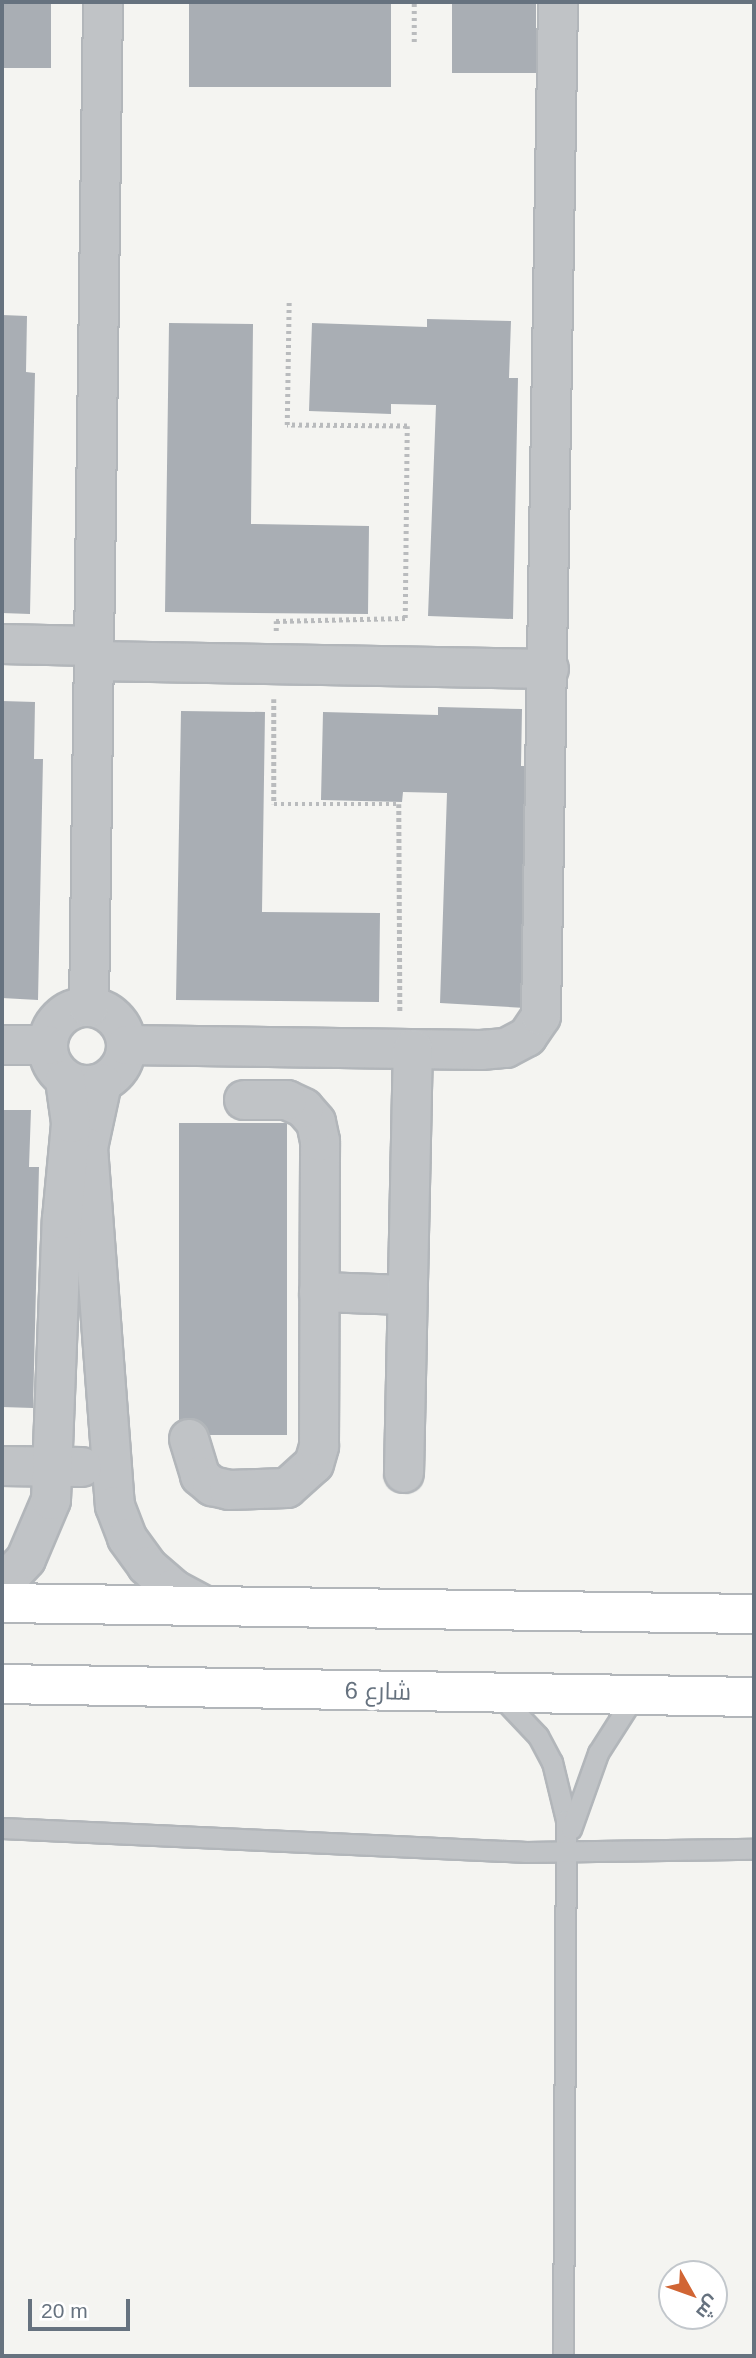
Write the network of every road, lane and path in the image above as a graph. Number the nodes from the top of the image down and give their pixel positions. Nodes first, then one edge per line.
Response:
1 (103, 2) edge
2 (414, 2) edge
3 (558, 2) edge
4 (414, 43) dead end
5 (2, 644) edge
6 (94, 654) junction
7 (549, 670) junction
8 (89, 1007) junction
9 (2, 1045) edge
10 (47, 1045) junction
11 (127, 1045) junction
12 (413, 1049) junction
13 (83, 1082) junction
14 (244, 1100) dead end
15 (319, 1292) junction
16 (407, 1295) junction
17 (189, 1439) dead end
18 (2, 1466) edge
19 (108, 1466) junction
20 (55, 1467) junction
21 (404, 1473) dead end
22 (2, 1585) edge
23 (2, 1603) edge
24 (203, 1605) junction
25 (754, 1614) edge
26 (2, 1684) edge
27 (496, 1693) junction
28 (635, 1695) junction
29 (754, 1697) edge
30 (2, 1828) edge
31 (754, 1849) edge
32 (566, 1851) junction
33 (563, 2356) edge

1 - 6 street
2 - 4 path
3 - 7 street
5 - 6 street
6 - 7 street
6 - 8 street
7 - 12 street
8 - 10 street
8 - 11 street
9 - 10 street
10 - 13 street
11 - 12 street
11 - 13 street
12 - 16 street
13 - 19 street
13 - 20 street
14 - 15 street
15 - 16 street
15 - 17 street
16 - 21 street
18 - 20 street
19 - 20 street
19 - 24 street
20 - 22 street
23 - 24 main road
24 - 25 main road
26 - 27 main road, شارع 6
27 - 28 main road, شارع 6
27 - 32 lane
28 - 29 main road, شارع 6
28 - 32 lane
30 - 32 lane
31 - 32 lane
32 - 33 lane

